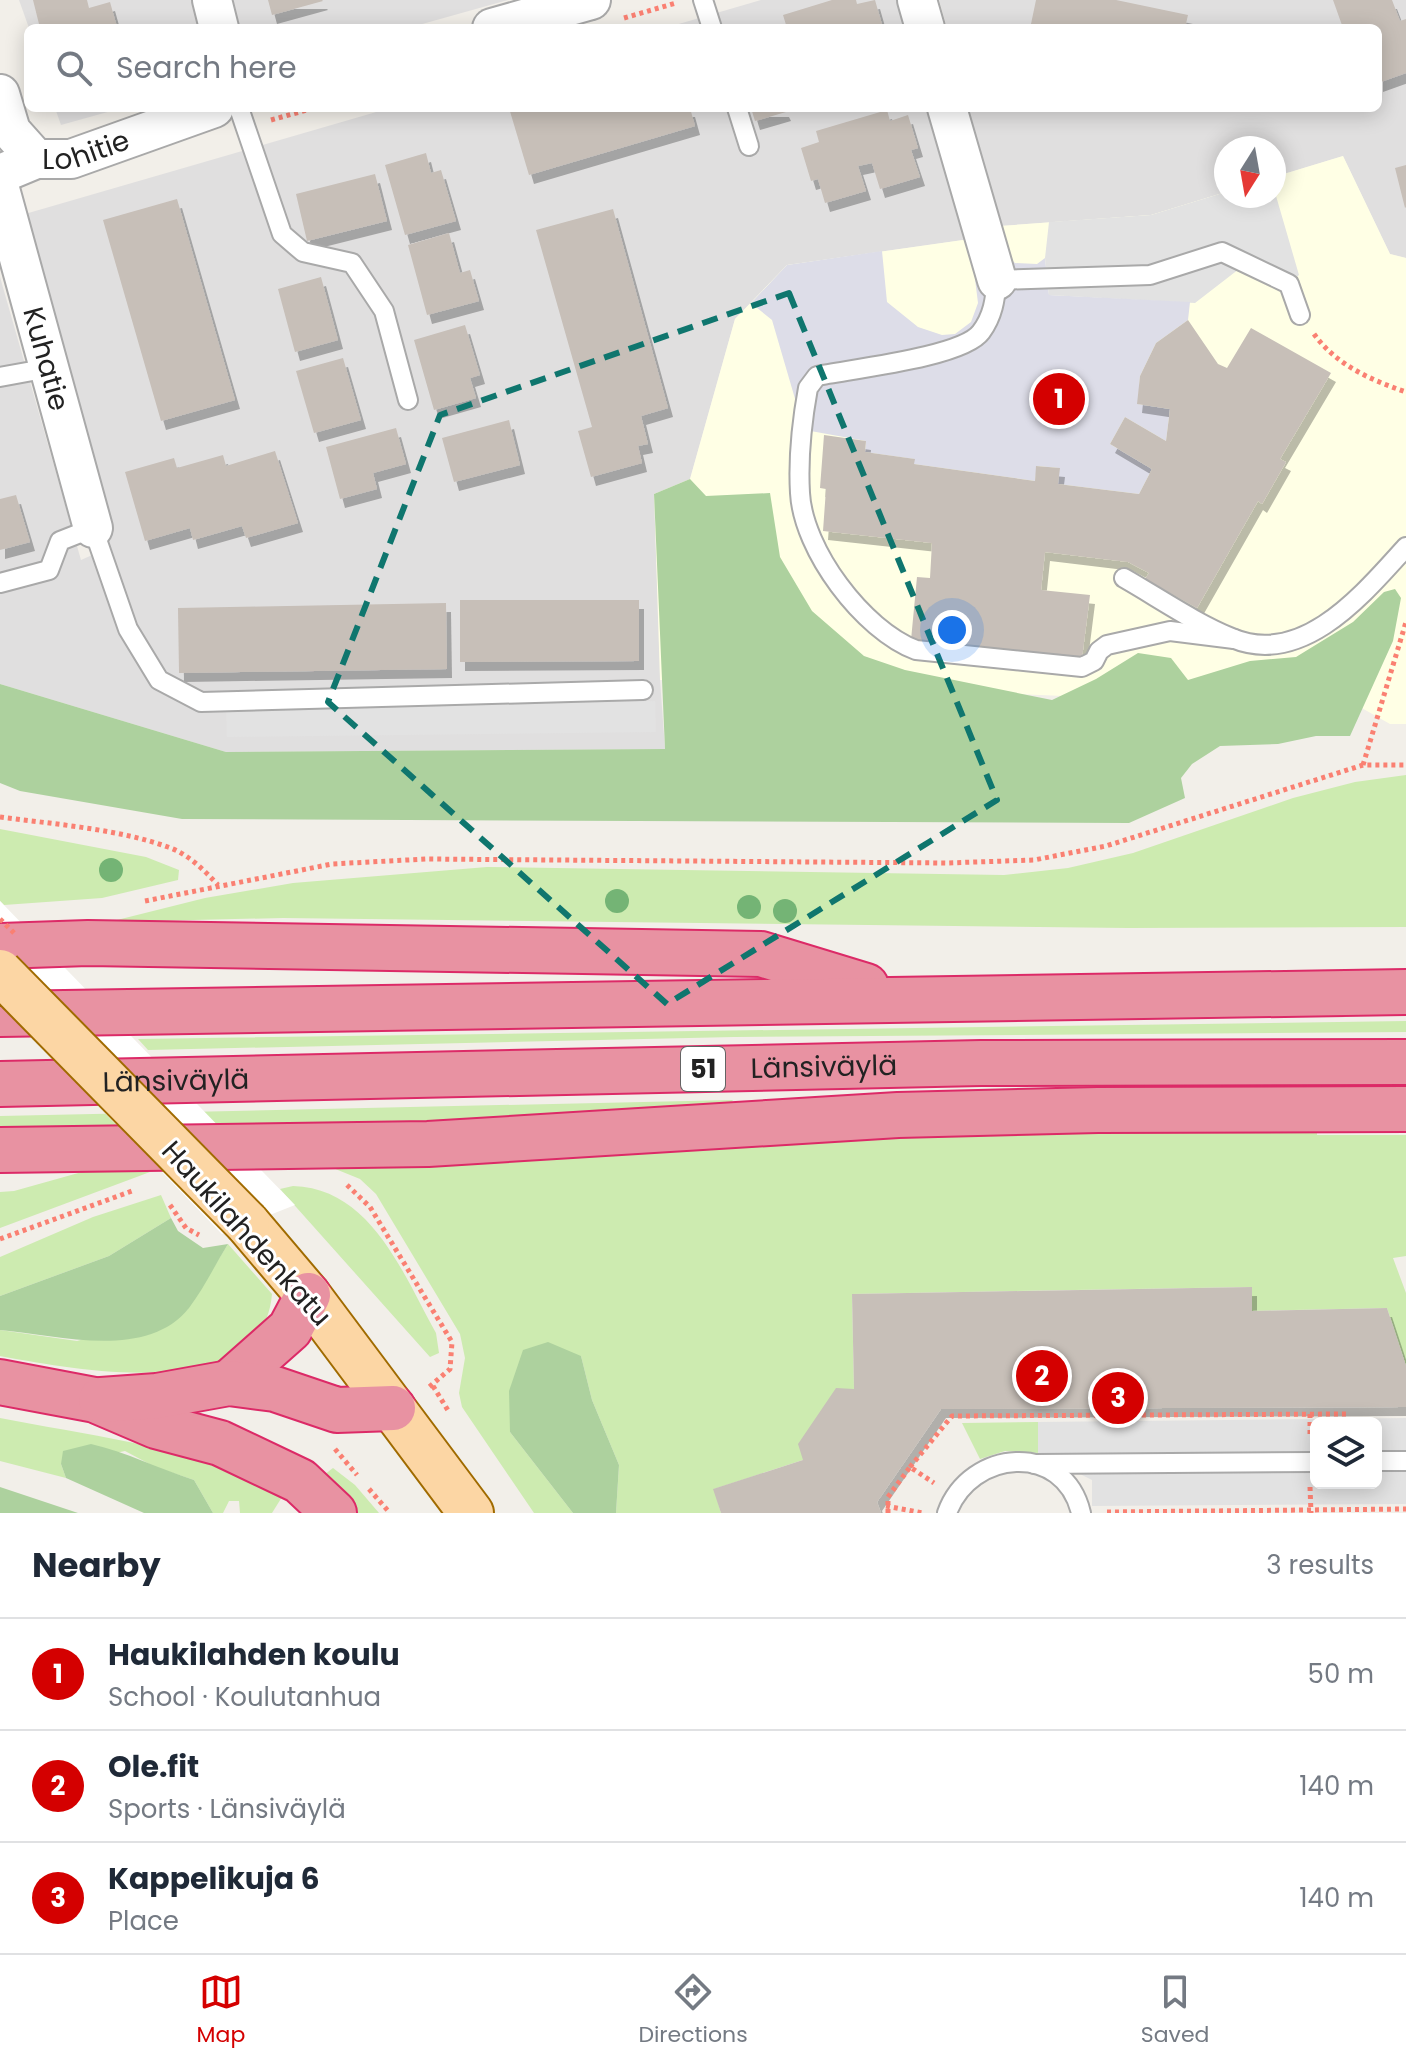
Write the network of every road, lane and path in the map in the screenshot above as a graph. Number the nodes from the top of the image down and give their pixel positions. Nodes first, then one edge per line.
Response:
1 (212, 0) edge
2 (685, 0) edge
3 (703, 0) edge
4 (917, 0) edge
5 (604, 10) edge
6 (218, 24) edge
7 (517, 24) edge
8 (711, 24) edge
9 (924, 24) edge
10 (0, 94) edge
11 (203, 112) edge
12 (240, 112) edge
13 (738, 112) edge
14 (948, 112) edge
15 (749, 146) dead end
16 (36, 159) junction
17 (0, 174) edge
18 (0, 189) edge
19 (997, 280) junction
20 (1300, 315) joint
21 (49, 368) junction
22 (0, 377) edge
23 (1406, 392) edge
24 (408, 400) dead end
25 (93, 528) junction
26 (1406, 547) edge
27 (1124, 578) dead end
28 (0, 583) edge
29 (1406, 622) edge
30 (1234, 639) junction
31 (643, 690) dead end
32 (1363, 765) junction
33 (1406, 765) edge
34 (0, 817) edge
35 (218, 885) junction
36 (142, 901) dead end
37 (0, 915) edge
38 (7, 930) edge
39 (0, 972) edge
40 (1399, 990) edge
41 (907, 999) junction
42 (0, 1014) edge
43 (1406, 1062) edge
44 (0, 1084) edge
45 (1406, 1109) edge
46 (0, 1150) edge
47 (308, 1295) junction
48 (0, 1382) edge
49 (229, 1383) junction
50 (95, 1400) junction
51 (393, 1408) junction
52 (1346, 1414) dead end
53 (1382, 1461) edge
54 (1406, 1461) edge
55 (1310, 1462) edge
56 (1035, 1464) junction
57 (910, 1467) junction
58 (950, 1505) edge
59 (886, 1506) junction
60 (1406, 1509) edge
61 (1213, 1512) edge
62 (334, 1513) edge
63 (471, 1513) edge
64 (888, 1513) edge
65 (924, 1513) edge
66 (1081, 1513) edge

1 - 6 street
2 - 5 path
3 - 8 lane
4 - 9 street
5 - 7 street
10 - 16 street
11 - 16 street, Lohitie
12 - 24 lane
13 - 15 lane
14 - 19 street
16 - 17 street, Lohitie
18 - 21 street, Kuhatie
19 - 20 lane
19 - 30 lane
20 - 23 path
21 - 22 lane
21 - 25 street, Kuhatie
25 - 28 lane
25 - 31 lane
26 - 30 lane
27 - 30 lane
29 - 32 path
32 - 33 path
32 - 35 path
34 - 35 path
35 - 36 path
37 - 38 path
38 - 41 highway
39 - 47 main road, Haukilahdenkatu, bridge
40 - 41 highway
41 - 42 highway
43 - 44 highway, Länsiväylä / 51
45 - 46 highway
47 - 49 highway
47 - 51 main road, Haukilahdenkatu
48 - 50 highway
49 - 50 highway
49 - 51 highway
50 - 62 highway
51 - 63 main road, Haukilahdenkatu
52 - 57 path
53 - 54 lane
55 - 56 lane
56 - 58 lane
56 - 66 lane
57 - 58 path
57 - 59 path
59 - 64 path
59 - 65 path
60 - 61 path
61 - 66 path

